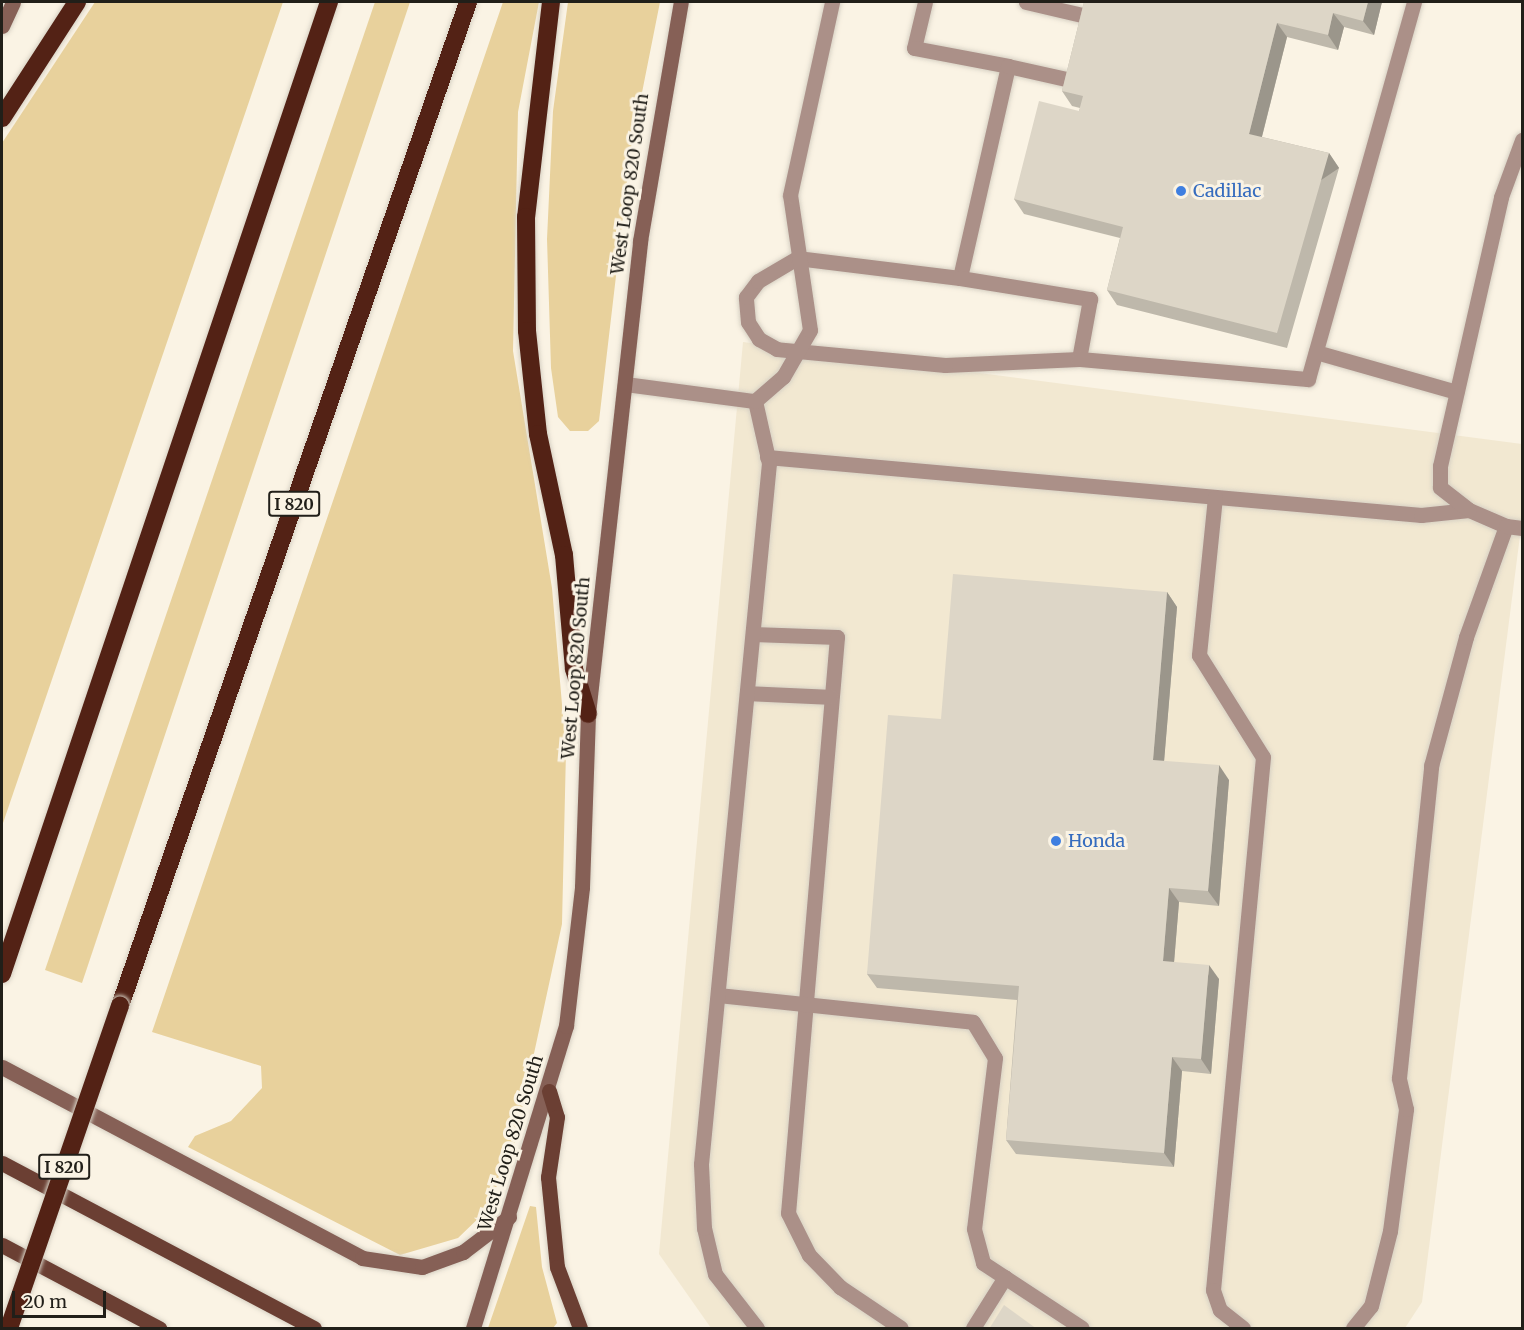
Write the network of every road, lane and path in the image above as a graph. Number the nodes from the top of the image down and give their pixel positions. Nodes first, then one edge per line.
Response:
1 (13, 2) edge
2 (76, 2) edge
3 (329, 2) edge
4 (468, 2) edge
5 (551, 2) edge
6 (681, 2) edge
7 (832, 2) edge
8 (925, 2) edge
9 (1026, 2) edge
10 (1414, 2) edge
11 (1082, 15) edge
12 (2, 26) edge
13 (1008, 66) junction
14 (1066, 79) edge
15 (2, 118) edge
16 (1522, 140) edge
17 (797, 258) junction
18 (960, 278) junction
19 (1316, 352) junction
20 (801, 353) junction
21 (1079, 359) junction
22 (624, 384) junction
23 (1456, 392) junction
24 (755, 401) junction
25 (767, 458) junction
26 (1215, 497) junction
27 (1469, 510) junction
28 (1506, 526) junction
29 (1522, 528) edge
30 (753, 634) junction
31 (747, 693) junction
32 (831, 697) junction
33 (588, 714) junction
34 (4, 966) edge
35 (718, 995) junction
36 (805, 1004) junction
37 (2, 1067) edge
38 (549, 1091) junction
39 (2, 1163) edge
40 (509, 1217) junction
41 (2, 1245) edge
42 (1005, 1277) junction
43 (2, 1326) edge
44 (7, 1329) edge
45 (159, 1329) edge
46 (314, 1329) edge
47 (473, 1329) edge
48 (580, 1329) edge
49 (757, 1329) edge
50 (901, 1329) edge
51 (973, 1329) edge
52 (1083, 1329) edge
53 (1243, 1329) edge
54 (1353, 1329) edge

1 - 12 main road
2 - 15 highway
3 - 34 highway
4 - 44 highway, I 820, bridge
5 - 33 highway
6 - 22 main road, West Loop 820 South
7 - 17 lane
8 - 13 lane
9 - 11 lane
10 - 19 lane
13 - 14 lane
13 - 18 lane
16 - 23 lane
17 - 18 lane
17 - 20 lane
17 - 20 lane
18 - 21 lane
19 - 21 lane
19 - 23 lane
20 - 21 lane
20 - 24 lane
22 - 24 lane
22 - 33 main road, West Loop 820 South
23 - 27 lane
24 - 25 lane
25 - 26 lane
25 - 30 lane
26 - 27 lane
26 - 53 lane
27 - 28 lane
28 - 29 lane
28 - 54 lane
30 - 31 lane
30 - 32 lane
31 - 32 lane
31 - 35 lane
32 - 36 lane
33 - 38 main road, West Loop 820 South
35 - 36 lane
35 - 49 lane
36 - 42 lane
36 - 50 lane
37 - 40 main road
38 - 40 main road, West Loop 820 South
38 - 48 main road
39 - 46 main road
40 - 47 main road, West Loop 820 South
41 - 45 main road
42 - 51 lane
42 - 52 lane
43 - 44 main road

